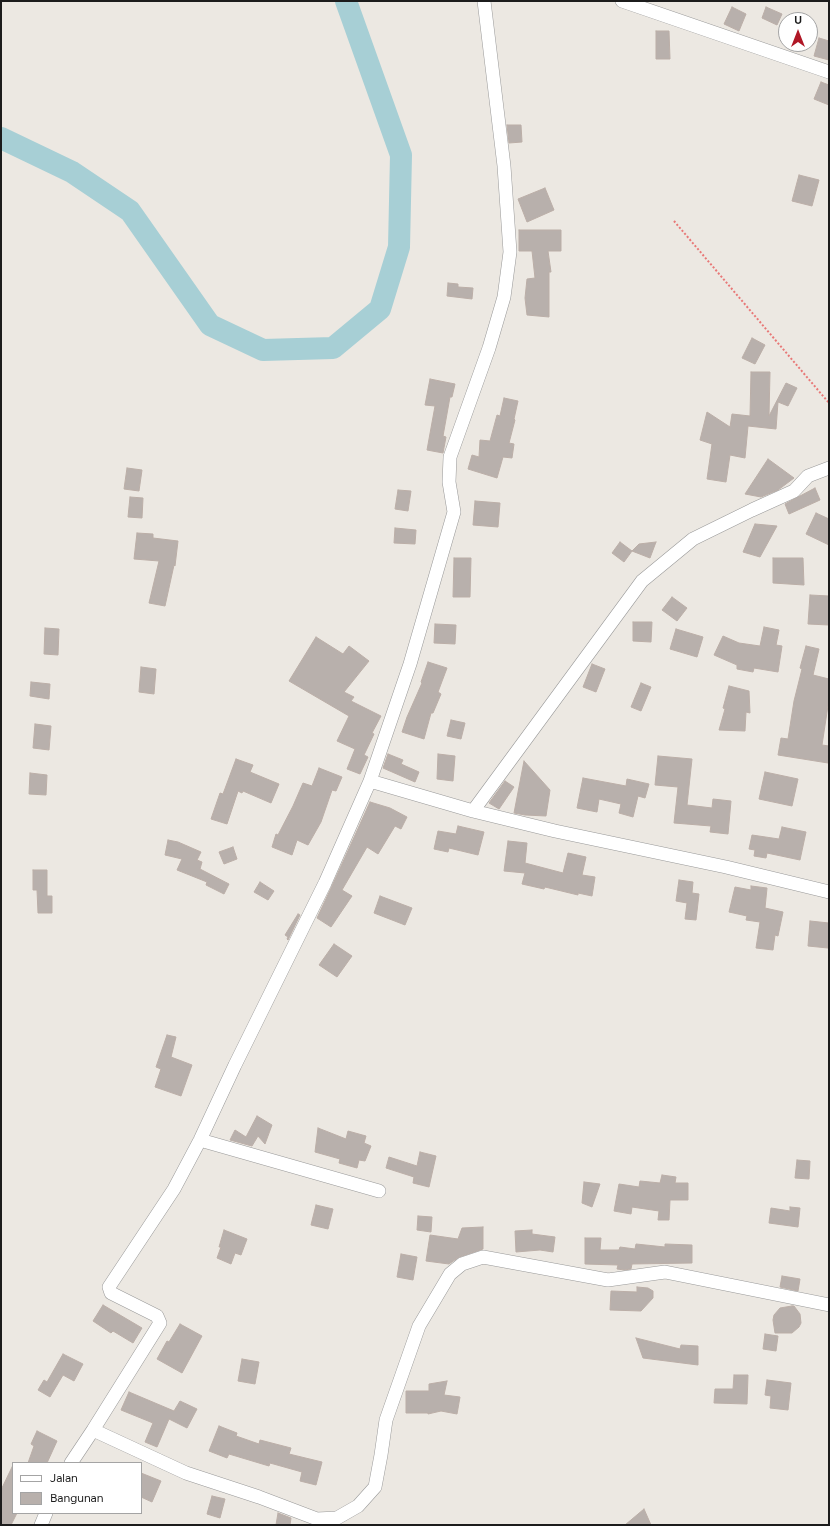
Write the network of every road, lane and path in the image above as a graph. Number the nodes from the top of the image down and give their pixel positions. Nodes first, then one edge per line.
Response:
1 (484, 1) edge
2 (622, 1) edge
3 (829, 72) edge
4 (674, 220) dead end
5 (829, 403) edge
6 (829, 468) edge
7 (370, 781) junction
8 (474, 811) junction
9 (829, 892) edge
10 (200, 1140) junction
11 (379, 1191) dead end
12 (829, 1305) edge
13 (94, 1430) junction
14 (72, 1462) edge
15 (46, 1514) edge
16 (41, 1525) edge

1 - 7 street
2 - 3 street
4 - 5 path
6 - 8 street
7 - 8 street
7 - 10 street
8 - 9 street
10 - 11 street
10 - 13 street
12 - 13 street
13 - 14 street
15 - 16 street

